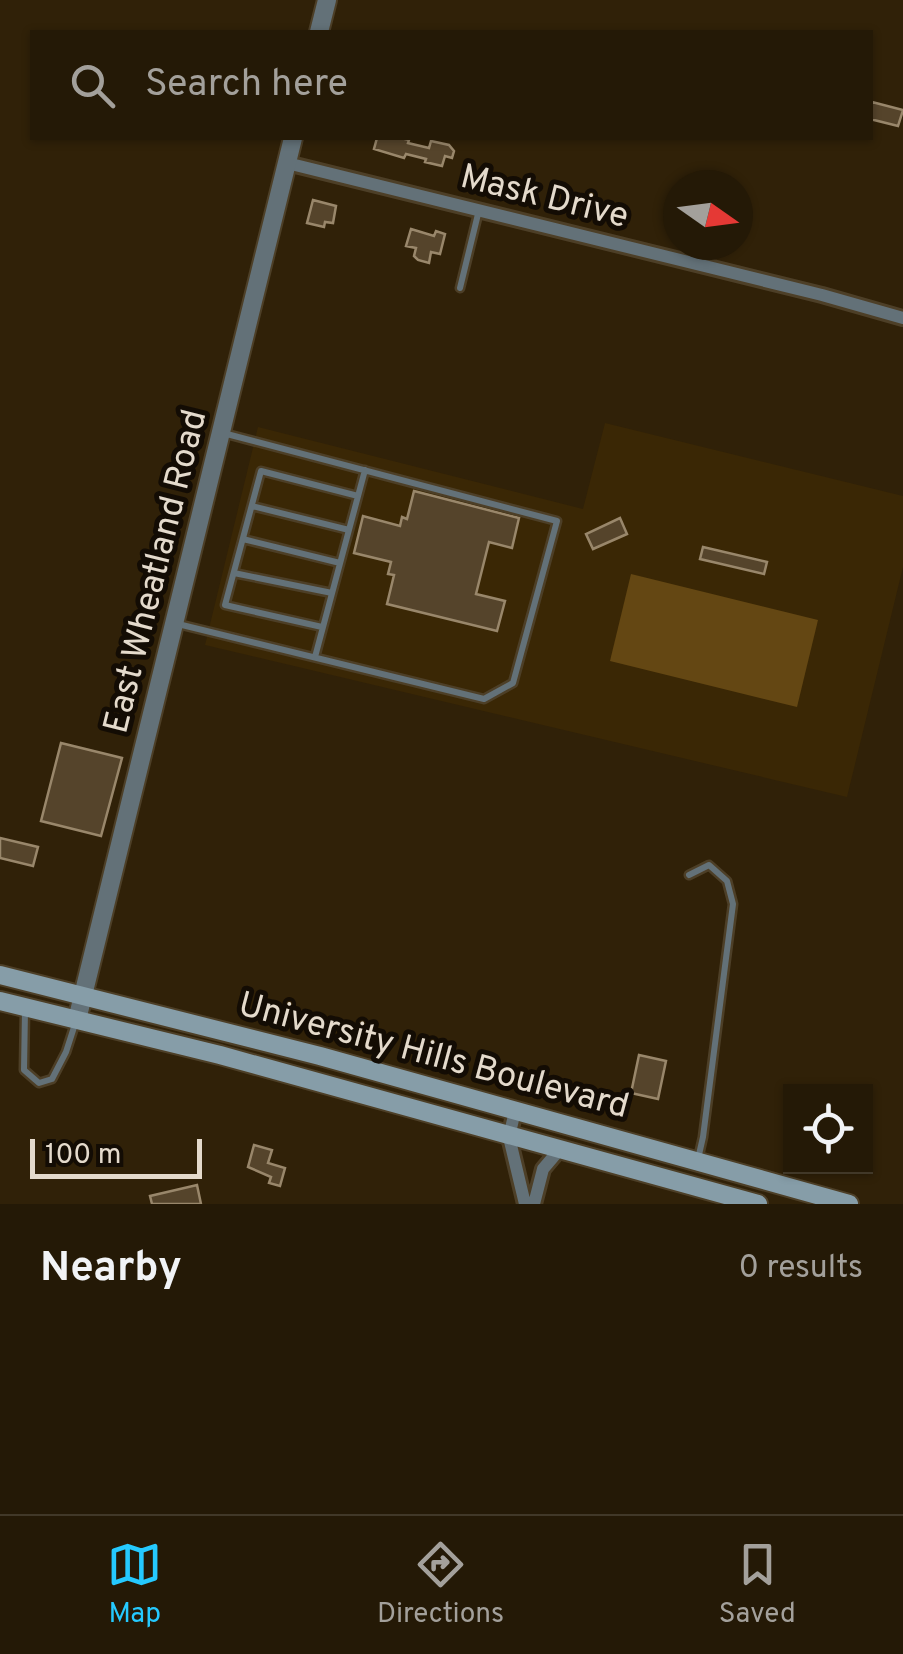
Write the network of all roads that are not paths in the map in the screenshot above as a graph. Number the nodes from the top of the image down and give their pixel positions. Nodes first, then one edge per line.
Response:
1 (327, 0) edge
2 (320, 30) edge
3 (293, 140) edge
4 (287, 163) junction
5 (479, 209) junction
6 (460, 288) dead end
7 (903, 318) edge
8 (222, 432) junction
9 (365, 470) junction
10 (358, 496) junction
11 (252, 506) junction
12 (349, 530) junction
13 (243, 539) junction
14 (340, 563) junction
15 (234, 572) junction
16 (332, 594) junction
17 (174, 623) junction
18 (322, 627) junction
19 (315, 658) junction
20 (689, 875) dead end
21 (0, 974) edge
22 (83, 994) junction
23 (0, 1002) edge
24 (25, 1008) junction
25 (77, 1020) junction
26 (515, 1111) junction
27 (508, 1136) junction
28 (560, 1149) junction
29 (698, 1160) junction
30 (691, 1185) junction
31 (525, 1204) edge
32 (534, 1204) edge
33 (758, 1204) edge
34 (849, 1204) edge

1 - 2 street
3 - 4 street, East Wheatland Road
4 - 5 street, Mask Drive
4 - 8 street, East Wheatland Road
5 - 6 lane
5 - 7 street, Mask Drive
8 - 9 lane
8 - 17 street, East Wheatland Road
9 - 10 lane
9 - 19 lane
10 - 11 lane
10 - 12 lane
11 - 12 lane
11 - 13 lane
12 - 14 lane
13 - 14 lane
13 - 15 lane
14 - 16 lane
15 - 16 lane
15 - 18 lane
16 - 18 lane
17 - 19 lane
17 - 22 street, East Wheatland Road
18 - 19 lane
20 - 29 lane
21 - 22 main road, University Hills Boulevard
22 - 25 street, East Wheatland Road
22 - 26 main road, University Hills Boulevard
23 - 24 main road, University Hills Boulevard
24 - 25 main road, University Hills Boulevard
24 - 25 lane
25 - 27 main road, University Hills Boulevard
26 - 27 street
26 - 29 main road, University Hills Boulevard
27 - 28 main road, University Hills Boulevard
27 - 31 street
28 - 30 main road, University Hills Boulevard
28 - 32 street
29 - 30 main road
29 - 34 main road, University Hills Boulevard
30 - 33 main road, University Hills Boulevard

